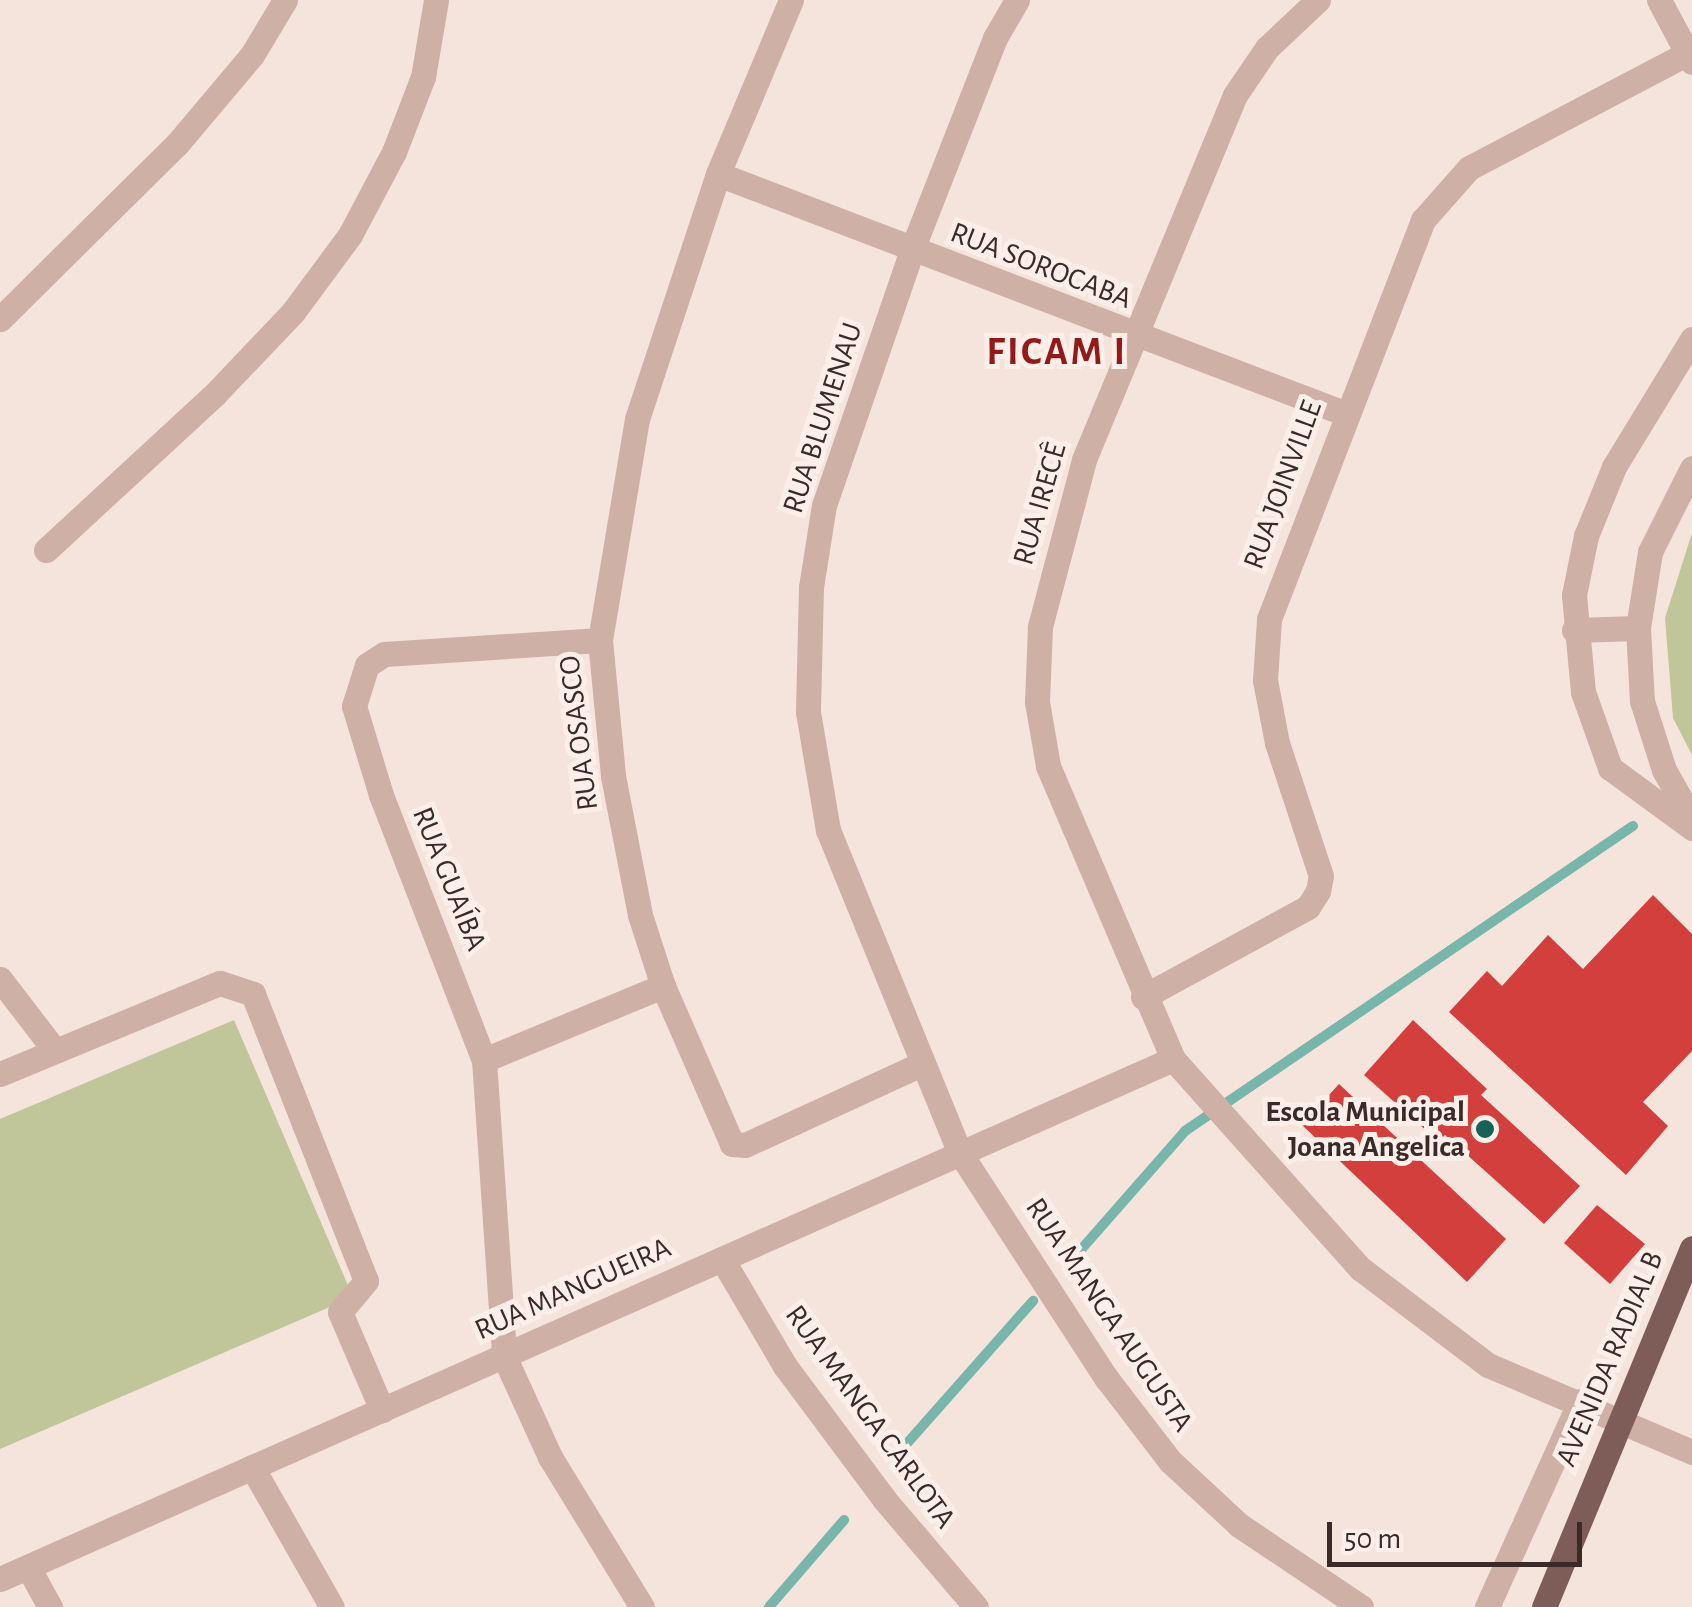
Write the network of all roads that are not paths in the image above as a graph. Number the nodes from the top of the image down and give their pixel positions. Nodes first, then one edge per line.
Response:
1 (285, 0) edge
2 (436, 0) edge
3 (791, 0) edge
4 (1017, 0) edge
5 (1318, 0) edge
6 (1659, 0) edge
7 (1690, 56) edge
8 (718, 174) junction
9 (912, 250) junction
10 (0, 319) edge
11 (1130, 336) junction
12 (1692, 338) edge
13 (1344, 413) junction
14 (1692, 468) edge
15 (46, 550) dead end
16 (1638, 628) junction
17 (1574, 630) junction
18 (600, 640) junction
19 (1692, 819) edge
20 (1692, 828) edge
21 (0, 979) edge
22 (662, 986) junction
23 (1143, 997) junction
24 (54, 1048) junction
25 (1173, 1059) junction
26 (484, 1060) junction
27 (918, 1065) junction
28 (0, 1074) edge
29 (960, 1153) junction
30 (1692, 1248) edge
31 (722, 1259) junction
32 (504, 1356) junction
33 (1580, 1401) junction
34 (382, 1410) junction
35 (1620, 1417) junction
36 (1692, 1452) edge
37 (252, 1467) junction
38 (28, 1567) junction
39 (0, 1580) edge
40 (50, 1607) edge
41 (332, 1607) edge
42 (642, 1607) edge
43 (976, 1607) edge
44 (1361, 1607) edge
45 (1487, 1607) edge
46 (1544, 1607) edge

1 - 10 street
2 - 15 street
3 - 8 street, RUA OSASCO
4 - 9 street, RUA BLUMENAU
5 - 11 street, RUA IRECÊ
6 - 7 street
7 - 13 street, RUA JOINVILLE
8 - 9 street, RUA SOROCABA
8 - 18 street, RUA OSASCO
9 - 11 street, RUA SOROCABA
9 - 27 street, RUA BLUMENAU
11 - 13 street, RUA SOROCABA
11 - 23 street, RUA IRECÊ
12 - 17 street
13 - 23 street, RUA JOINVILLE
14 - 16 street
16 - 17 street
16 - 19 street
17 - 20 street
18 - 22 street, RUA OSASCO
18 - 26 street, RUA GUAÍBA
21 - 24 street
22 - 26 street
22 - 27 street, RUA OSASCO
23 - 25 street, RUA IRECÊ
24 - 28 street
24 - 34 street
25 - 29 street, RUA MANGUEIRA
25 - 33 street, RUA IRECÊ
26 - 32 street, RUA GUAÍBA
27 - 29 street, RUA BLUMENAU
29 - 31 street, RUA MANGUEIRA
29 - 44 street, RUA MANGA AUGUSTA
30 - 35 main road, AVENIDA RADIAL B
31 - 32 street, RUA MANGUEIRA
31 - 43 street, RUA MANGA CARLOTA
32 - 34 street, RUA MANGUEIRA
32 - 42 street
33 - 35 street, RUA IRECÊ
33 - 45 street
34 - 37 street, RUA MANGUEIRA
35 - 36 street, RUA IRECÊ
35 - 46 main road, AVENIDA RADIAL B
37 - 38 street, RUA MANGUEIRA
37 - 41 street
38 - 39 street, RUA MANGUEIRA
38 - 40 street

